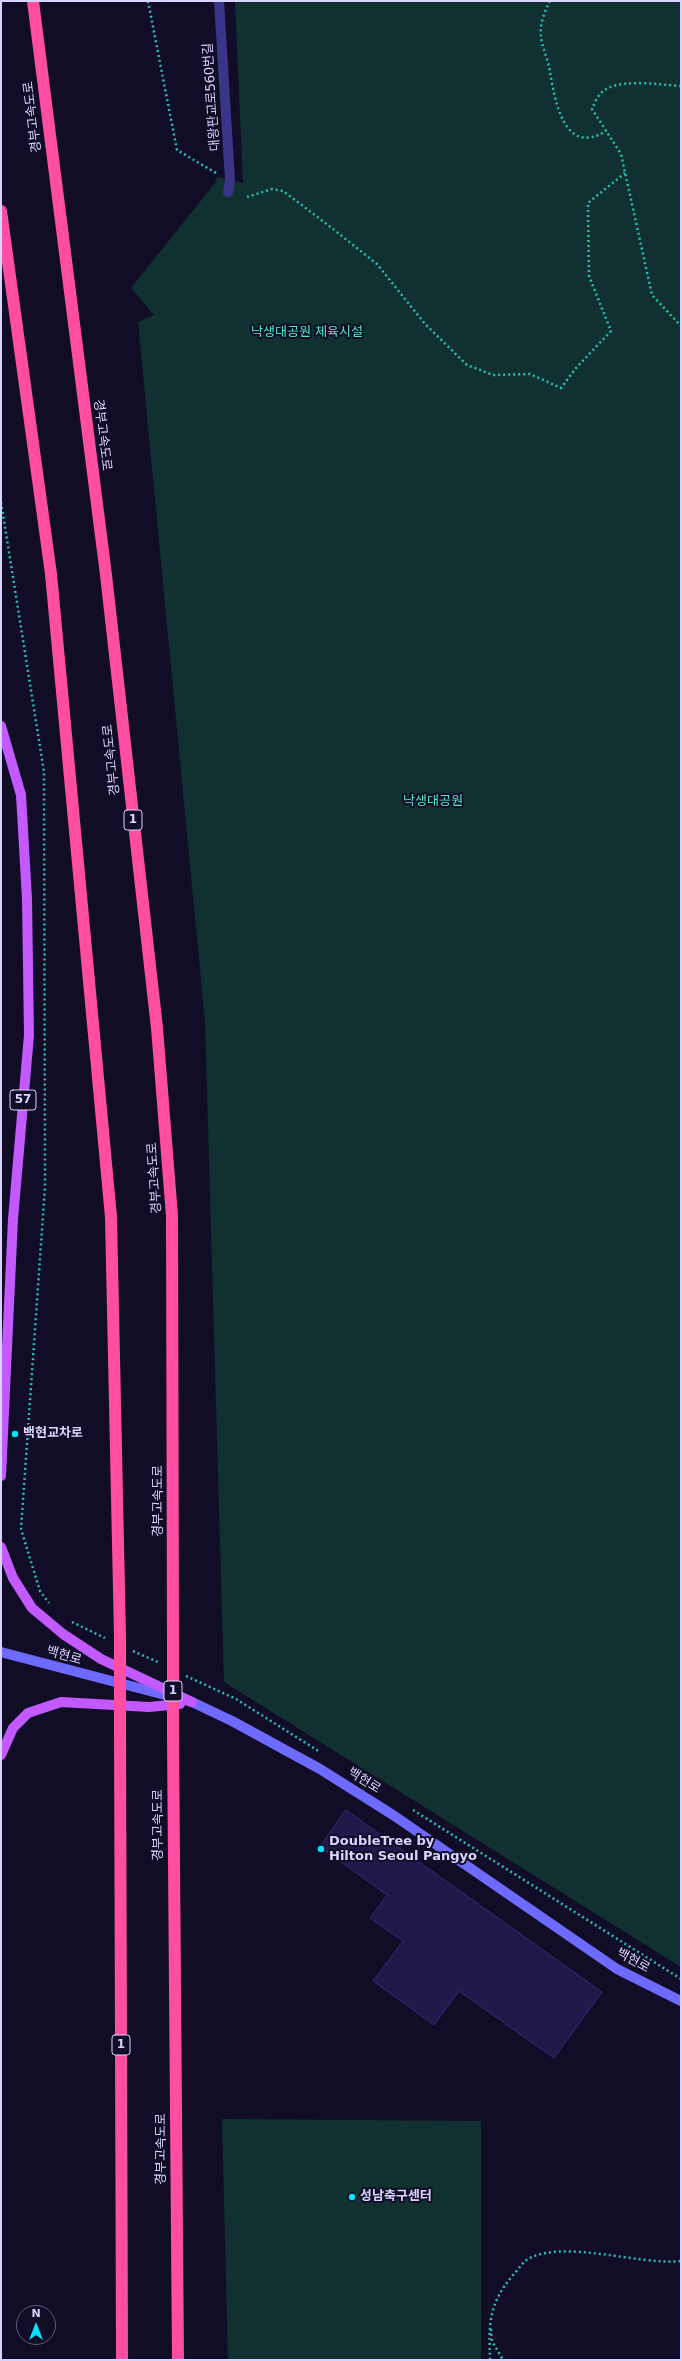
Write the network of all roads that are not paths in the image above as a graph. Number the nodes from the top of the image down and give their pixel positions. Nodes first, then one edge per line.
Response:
1 (33, 1) edge
2 (219, 1) edge
3 (228, 192) dead end
4 (1, 211) edge
5 (1, 726) edge
6 (1, 1476) edge
7 (1, 1547) edge
8 (1, 1652) edge
9 (192, 1702) junction
10 (1, 1755) edge
11 (681, 2001) edge
12 (122, 2360) edge
13 (178, 2360) edge

1 - 13 highway, 경부고속도로 / 1, bridge
2 - 3 lane, 대왕판교로560번길
4 - 12 highway, 1, bridge
5 - 6 main road, 57
7 - 9 main road
8 - 9 main road, 백현로
9 - 10 main road
9 - 11 main road, 백현로

